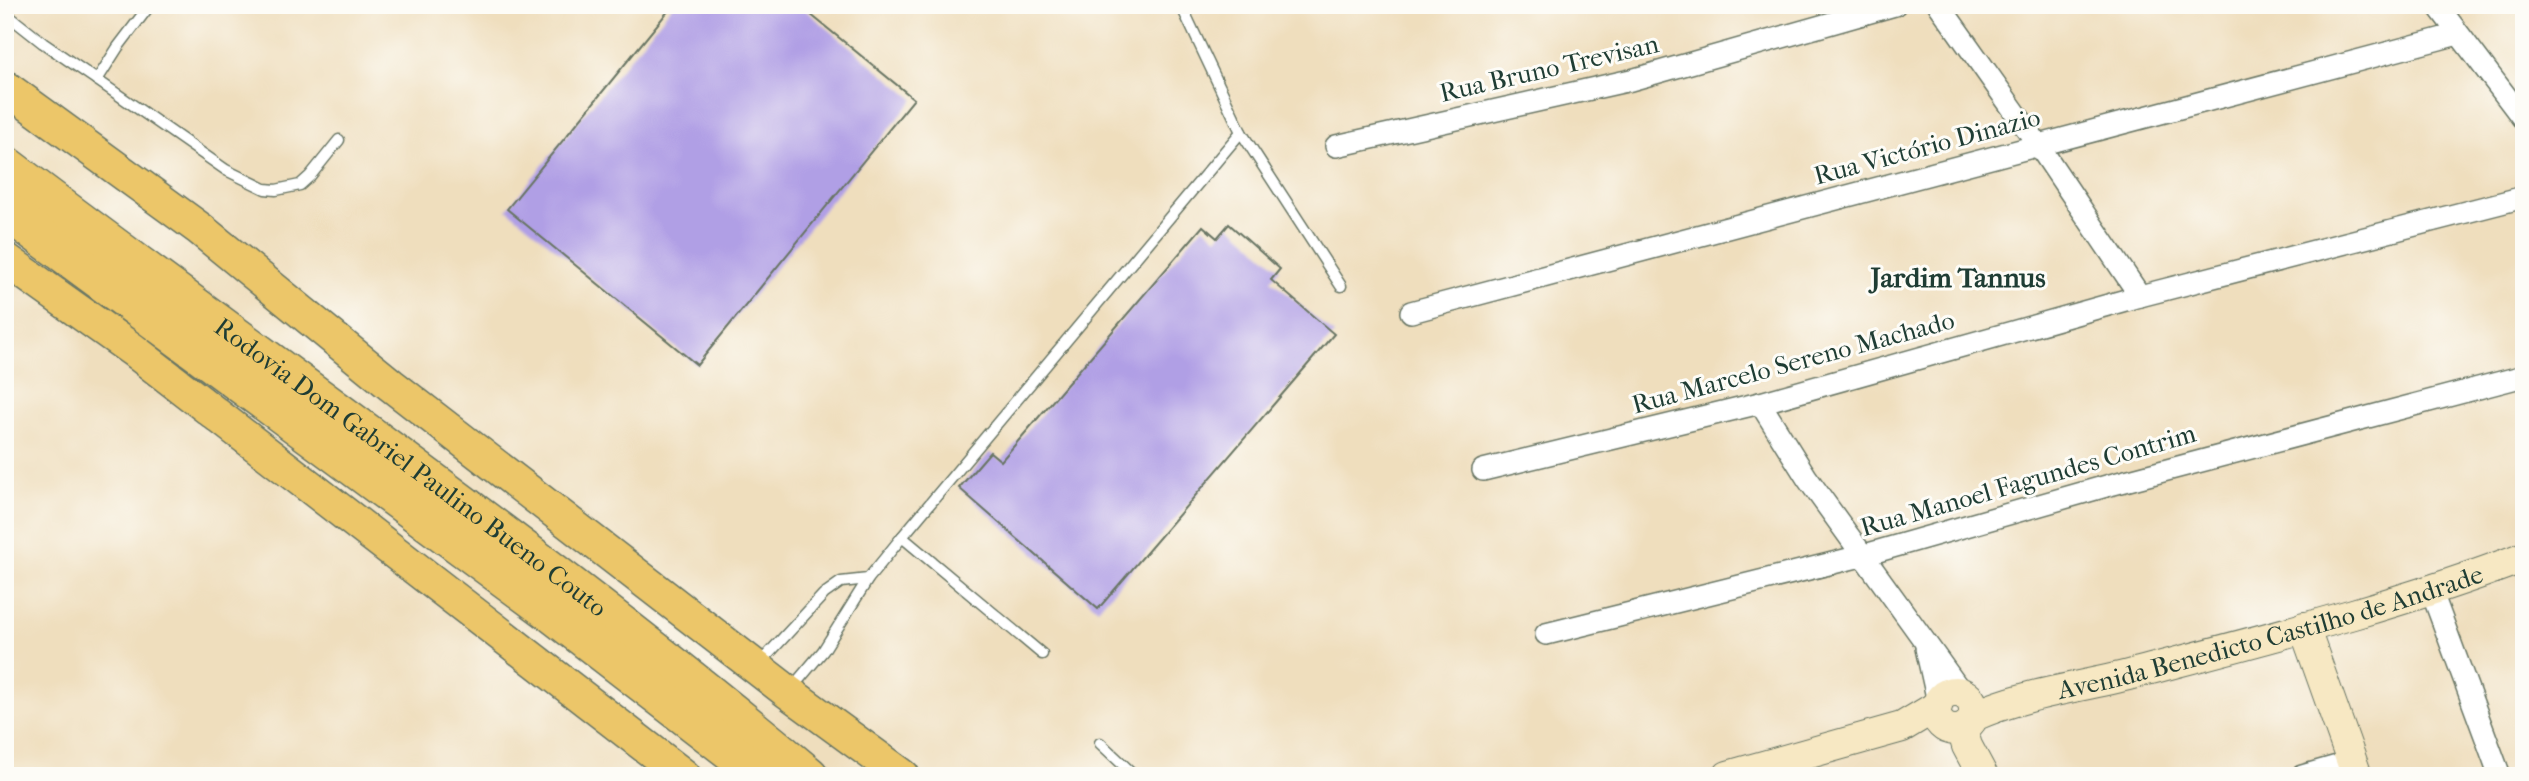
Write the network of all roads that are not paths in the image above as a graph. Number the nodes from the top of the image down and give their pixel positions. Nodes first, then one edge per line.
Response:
1 (150, 5) edge
2 (1181, 5) edge
3 (1895, 5) edge
4 (1939, 5) edge
5 (2437, 5) edge
6 (5, 13) edge
7 (2458, 34) junction
8 (97, 80) junction
9 (5, 87) edge
10 (2524, 120) edge
11 (1241, 132) junction
12 (339, 140) dead end
13 (1336, 146) dead end
14 (2039, 146) junction
15 (5, 165) edge
16 (2524, 197) edge
17 (5, 210) edge
18 (5, 258) edge
19 (1341, 286) dead end
20 (2140, 296) junction
21 (1411, 312) dead end
22 (2524, 376) edge
23 (1760, 403) junction
24 (1483, 470) dead end
25 (902, 537) junction
26 (1861, 556) junction
27 (2524, 557) edge
28 (869, 579) junction
29 (2431, 590) junction
30 (2304, 627) junction
31 (1546, 634) dead end
32 (1042, 654) dead end
33 (757, 667) junction
34 (788, 692) junction
35 (1955, 710) junction
36 (1100, 743) dead end
37 (2354, 769) edge
38 (684, 776) edge
39 (763, 776) edge
40 (808, 776) edge
41 (903, 776) edge
42 (1135, 776) edge
43 (1728, 776) edge
44 (1983, 776) edge
45 (2302, 776) edge
46 (2500, 776) edge

1 - 8 lane
2 - 11 lane
3 - 13 street, Rua Bruno Trevisan
4 - 14 street
5 - 7 street
6 - 8 lane
7 - 10 street
7 - 14 street, Rua Victório Dinazio
8 - 12 lane
9 - 33 main road
11 - 19 lane
11 - 25 lane
14 - 20 street
14 - 21 street, Rua Victório Dinazio
15 - 40 highway, Rodovia Dom Gabriel Paulino Bueno Couto
16 - 20 street, Rua Marcelo Sereno Machado
17 - 39 highway, Rodovia Dom Gabriel Paulino Bueno Couto
18 - 38 main road
20 - 23 street, Rua Marcelo Sereno Machado
22 - 26 street, Rua Manoel Fagundes Contrim
23 - 24 street, Rua Marcelo Sereno Machado
23 - 26 street
25 - 28 lane
25 - 32 lane
26 - 31 street, Rua Manoel Fagundes Contrim
26 - 35 street
27 - 29 main road, Avenida Benedicto Castilho de Andrade
28 - 33 lane
28 - 34 lane
29 - 30 main road, Avenida Benedicto Castilho de Andrade
29 - 46 street
30 - 35 main road, Avenida Benedicto Castilho de Andrade
30 - 37 main road
33 - 34 main road
34 - 41 main road
35 - 43 main road
35 - 44 main road
36 - 42 lane
37 - 45 street

